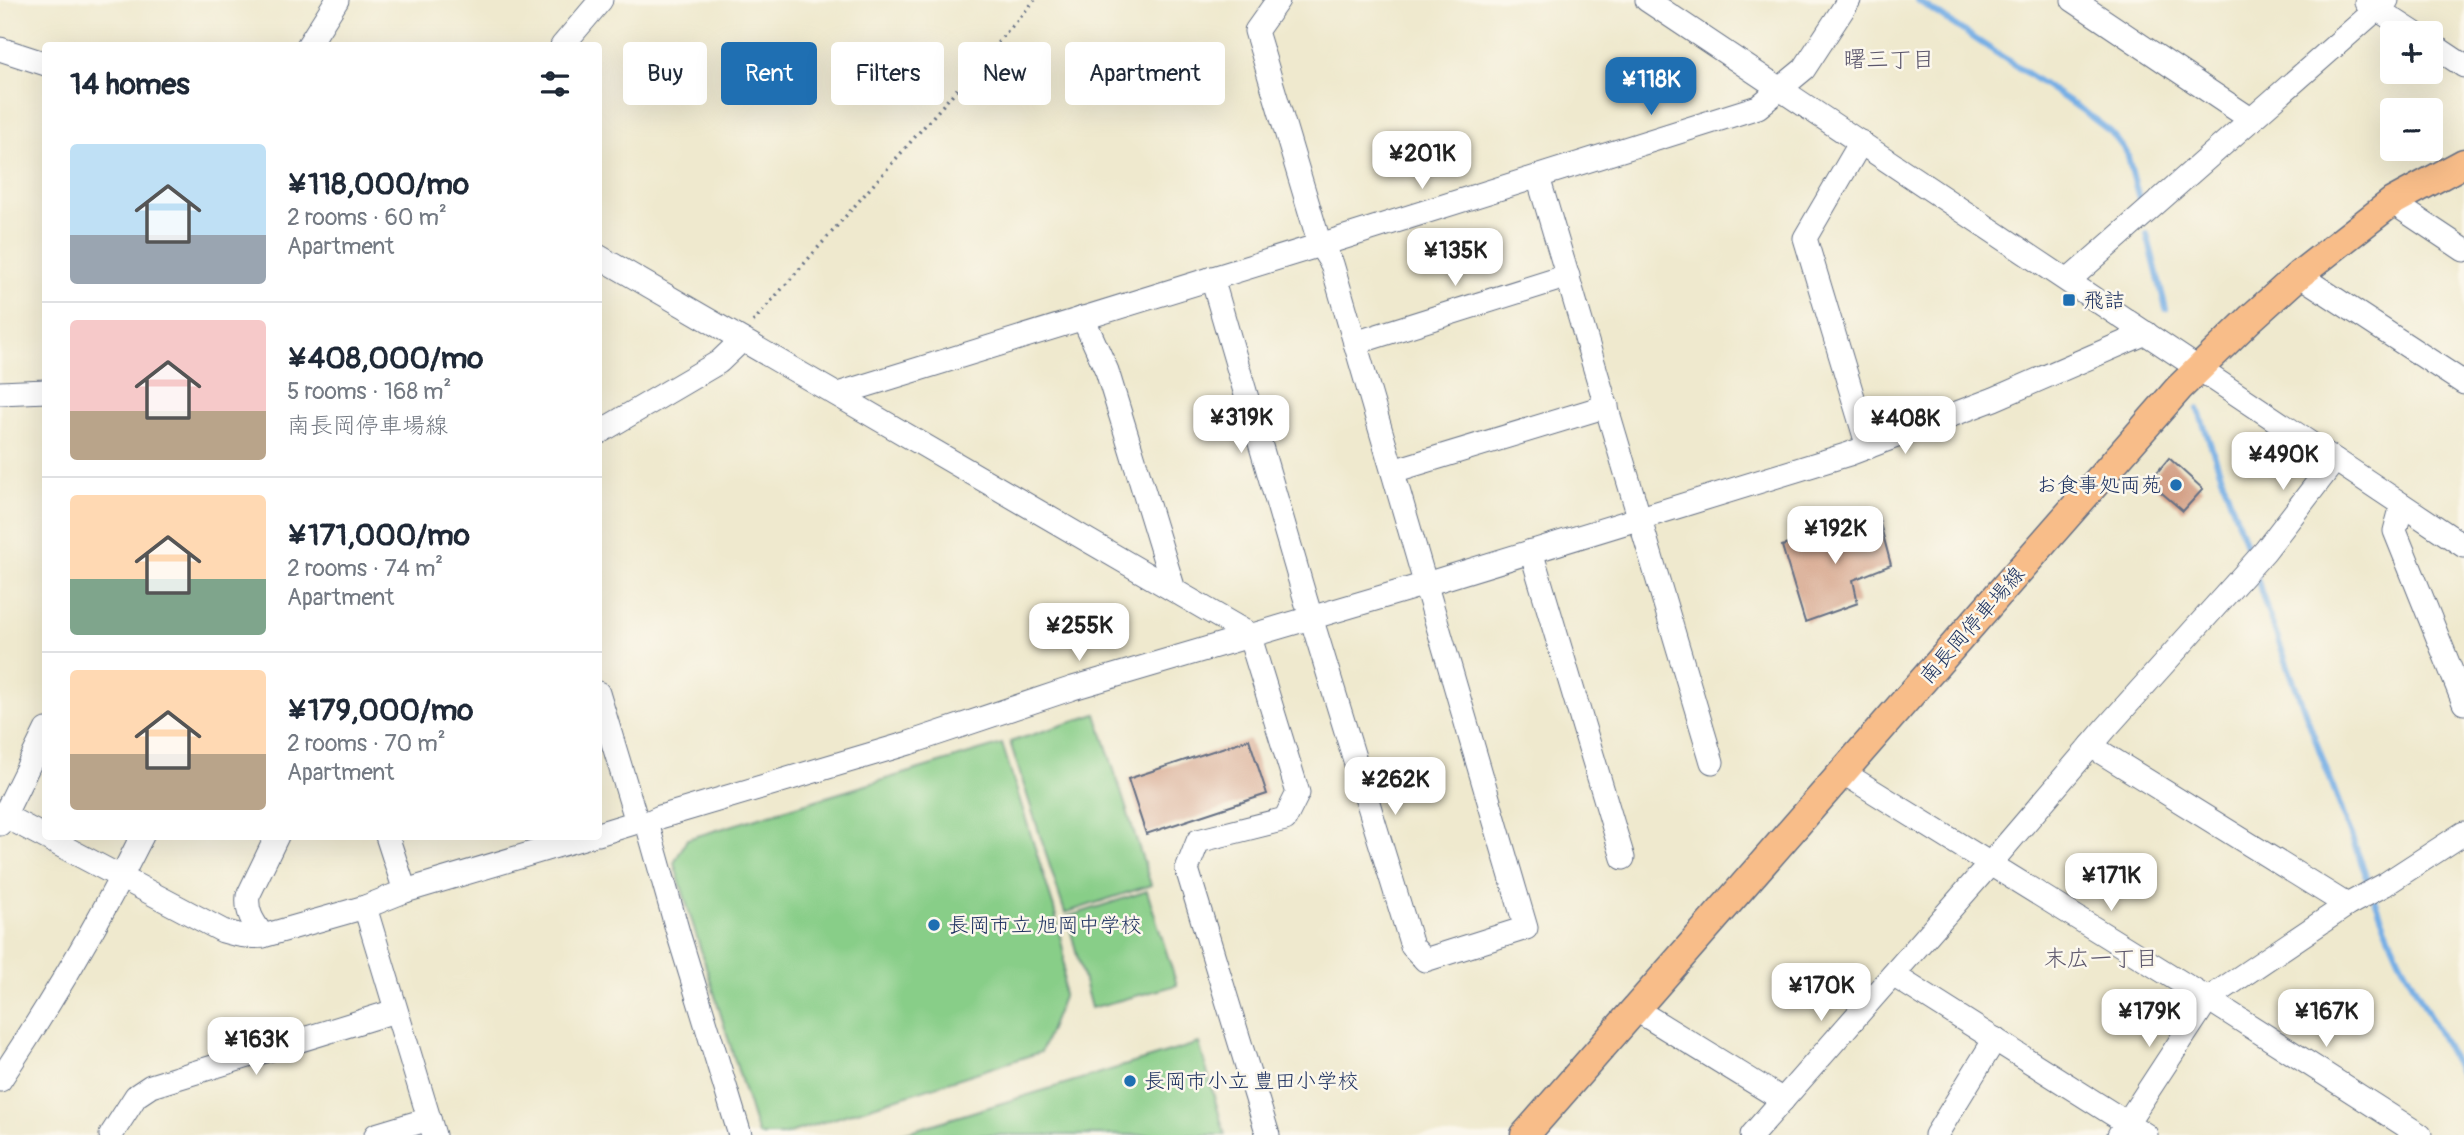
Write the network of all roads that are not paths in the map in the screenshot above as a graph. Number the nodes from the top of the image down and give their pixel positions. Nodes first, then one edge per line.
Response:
1 (337, 0) edge
2 (601, 0) edge
3 (1278, 0) edge
4 (1647, 0) edge
5 (1849, 0) edge
6 (2073, 0) edge
7 (2376, 3) edge
8 (2399, 21) edge
9 (311, 42) edge
10 (565, 42) edge
11 (0, 49) edge
12 (2443, 52) edge
13 (42, 63) edge
14 (2464, 66) edge
15 (1781, 89) junction
16 (2252, 120) junction
17 (1861, 142) junction
18 (2464, 163) edge
19 (1538, 177) junction
20 (2392, 202) junction
21 (1320, 245) junction
22 (2464, 250) edge
23 (602, 258) edge
24 (2299, 275) junction
25 (1568, 276) junction
26 (1212, 278) junction
27 (2068, 280) junction
28 (1083, 318) junction
29 (2146, 333) junction
30 (741, 340) junction
31 (1355, 343) junction
32 (2198, 368) junction
33 (2464, 383) edge
34 (42, 391) edge
35 (0, 393) edge
36 (838, 394) junction
37 (1607, 406) junction
38 (602, 431) edge
39 (1867, 447) junction
40 (2335, 460) junction
41 (1393, 471) junction
42 (2402, 505) junction
43 (1641, 517) junction
44 (2464, 546) edge
45 (1531, 551) junction
46 (1426, 584) junction
47 (1174, 590) junction
48 (1312, 616) junction
49 (1249, 634) junction
50 (2464, 703) edge
51 (602, 705) edge
52 (42, 738) edge
53 (2091, 746) junction
54 (1712, 762) dead end
55 (1842, 772) junction
56 (2, 820) edge
57 (642, 823) junction
58 (602, 833) edge
59 (2464, 833) edge
60 (42, 839) edge
61 (44, 840) edge
62 (140, 840) edge
63 (275, 840) edge
64 (388, 840) edge
65 (564, 840) edge
66 (518, 847) edge
67 (1623, 858) dead end
68 (1990, 864) junction
69 (122, 877) junction
70 (405, 891) junction
71 (2353, 901) junction
72 (365, 907) junction
73 (263, 936) junction
74 (1893, 975) junction
75 (2208, 999) junction
76 (1635, 1009) junction
77 (396, 1011) junction
78 (1995, 1039) junction
79 (0, 1080) edge
80 (1783, 1100) junction
81 (432, 1127) edge
82 (2130, 1131) edge
83 (111, 1135) edge
84 (376, 1135) edge
85 (740, 1135) edge
86 (1268, 1135) edge
87 (1525, 1135) edge
88 (1752, 1135) edge
89 (1936, 1135) edge
90 (2420, 1135) edge

1 - 9 street
2 - 10 street
3 - 21 street
4 - 15 street
5 - 15 street
6 - 16 street
7 - 8 street
7 - 16 street
11 - 13 street
12 - 14 street
15 - 17 street
15 - 19 street
16 - 27 street
17 - 27 street
17 - 39 street
18 - 20 main road, 南長岡停車場線
19 - 21 street
19 - 25 street
20 - 22 street
20 - 24 main road, 南長岡停車場線
21 - 26 street
21 - 31 street
23 - 30 street
24 - 32 main road, 南長岡停車場線
24 - 33 street
25 - 31 street
25 - 37 street
26 - 28 street
26 - 48 street
27 - 29 street
28 - 36 street
28 - 47 street
29 - 32 street
29 - 39 street
30 - 36 street
30 - 38 street
31 - 41 street
32 - 40 street
32 - 55 main road, 南長岡停車場線
34 - 35 street
36 - 47 street
37 - 41 street
37 - 43 street
39 - 43 street
40 - 42 street
40 - 53 street
41 - 46 street
42 - 44 street
42 - 50 street
43 - 45 street
43 - 54 street
45 - 46 street
45 - 67 street
46 - 48 street
46 - 48 street
47 - 49 street
48 - 49 street
49 - 57 street
49 - 86 street
51 - 57 street
52 - 56 street
53 - 68 street
53 - 71 street
55 - 68 street
55 - 76 main road, 南長岡停車場線
56 - 60 street
57 - 58 street
57 - 85 street
59 - 71 street
61 - 69 street
62 - 69 street
63 - 73 street
64 - 70 street
65 - 66 street
66 - 70 street
68 - 74 street
68 - 75 street
69 - 73 street
69 - 79 street
70 - 72 street
71 - 75 street
72 - 73 street
72 - 77 street
74 - 78 street
74 - 80 street
75 - 82 street
75 - 90 street
76 - 80 street
76 - 87 main road, 南長岡停車場線
77 - 81 street
77 - 83 street
78 - 82 street
78 - 89 street
80 - 88 street
81 - 84 street

